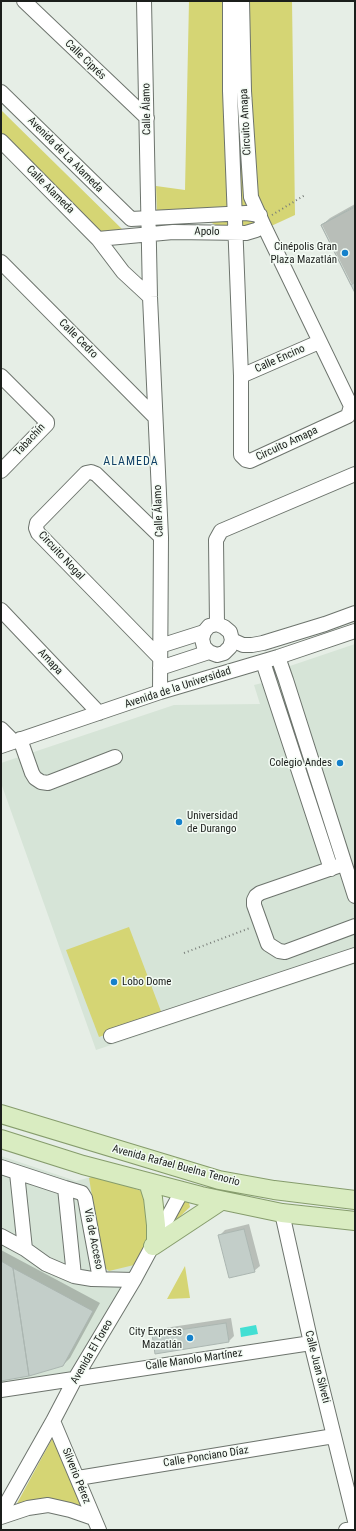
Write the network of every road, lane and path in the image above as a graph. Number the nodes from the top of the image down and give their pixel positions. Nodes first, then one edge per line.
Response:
1 (24, 1) edge
2 (144, 1) edge
3 (230, 1) edge
4 (242, 1) edge
5 (230, 91) junction
6 (244, 91) junction
7 (1, 92) edge
8 (147, 118) junction
9 (1, 141) edge
10 (305, 195) dead end
11 (234, 215) junction
12 (129, 218) joint
13 (149, 218) junction
14 (262, 220) junction
15 (235, 232) junction
16 (149, 233) junction
17 (98, 239) junction
18 (1, 262) edge
19 (150, 297) junction
20 (319, 342) junction
21 (1, 376) edge
22 (241, 376) junction
23 (155, 417) junction
24 (1, 472) edge
25 (355, 474) edge
26 (160, 538) junction
27 (1, 610) edge
28 (355, 613) edge
29 (217, 624) junction
30 (355, 631) edge
31 (204, 632) junction
32 (232, 640) junction
33 (209, 652) junction
34 (160, 657) junction
35 (278, 657) junction
36 (262, 662) junction
37 (160, 692) junction
38 (99, 713) junction
39 (1, 729) edge
40 (11, 742) edge
41 (115, 757) dead end
42 (344, 864) junction
43 (331, 869) junction
44 (355, 896) edge
45 (261, 924) junction
46 (355, 926) edge
47 (184, 953) dead end
48 (355, 955) edge
49 (111, 1036) dead end
50 (1, 1114) edge
51 (1, 1139) edge
52 (1, 1168) edge
53 (191, 1172) junction
54 (17, 1173) junction
55 (148, 1182) junction
56 (65, 1188) junction
57 (182, 1191) junction
58 (355, 1200) edge
59 (221, 1201) junction
60 (282, 1213) junction
61 (355, 1221) edge
62 (1, 1236) edge
63 (154, 1243) junction
64 (25, 1249) junction
65 (74, 1276) junction
66 (100, 1279) junction
67 (134, 1280) junction
68 (311, 1343) junction
69 (76, 1377) junction
70 (1, 1390) edge
71 (53, 1421) junction
72 (334, 1436) junction
73 (78, 1478) junction
74 (16, 1485) junction
75 (1, 1488) edge
76 (1, 1513) edge
77 (1, 1517) edge
78 (355, 1521) edge
79 (96, 1524) edge
80 (355, 1529) edge
81 (346, 1530) edge

1 - 8 street, Calle Ciprés
2 - 8 street, Calle Álamo
3 - 5 street, Circuito Amapa
4 - 6 street, Circuito Amapa
5 - 6 street
5 - 11 street, Circuito Amapa
6 - 14 street, Circuito Amapa
7 - 12 street, Avenida de La Alameda
8 - 13 street, Calle Álamo
9 - 17 street, Calle Alameda
10 - 14 path
11 - 13 street, Apolo
11 - 14 street, Apolo
11 - 15 street, Circuito Amapa
12 - 13 street, Apolo
13 - 16 street, Calle Álamo
14 - 15 street, Apolo
14 - 20 street, Circuito Amapa
15 - 16 street, Apolo
15 - 22 street, Circuito Amapa
16 - 17 street, Apolo
16 - 19 street, Calle Álamo
17 - 19 street, Calle Alameda
18 - 23 street, Calle Cedro
19 - 23 street, Calle Álamo
20 - 22 street, Calle Encino
20 - 22 street, Circuito Amapa
21 - 24 street, Tabachín
23 - 26 street, Calle Álamo
25 - 29 street
26 - 34 street, Calle Álamo
26 - 34 street, Circuito Nogal
27 - 38 street, Amapa
28 - 32 street
29 - 31 street
29 - 32 street
30 - 35 street, Avenida de la Universidad
31 - 33 street
31 - 34 street
32 - 33 street
33 - 34 street
34 - 37 street, Calle Álamo
35 - 36 street, Avenida de la Universidad
35 - 42 street
36 - 37 street, Avenida de la Universidad
36 - 43 street
37 - 38 street, Avenida de la Universidad
38 - 40 street, Avenida de la Universidad
39 - 40 street
40 - 41 street
42 - 43 street
42 - 44 street
43 - 45 street
45 - 46 street
45 - 47 path
48 - 49 street
50 - 53 main road, Avenida Rafael Buelna Tenorio
51 - 55 main road, Avenida Rafael Buelna Tenorio
52 - 54 street
53 - 57 main road
53 - 58 main road, Avenida Rafael Buelna Tenorio
54 - 56 street
54 - 64 street
55 - 57 main road, Avenida Rafael Buelna Tenorio
55 - 63 main road
56 - 65 street
56 - 66 street, Vía de Acceso
57 - 59 main road, Avenida Rafael Buelna Tenorio
57 - 63 street, Avenida El Toreo
59 - 60 main road, Avenida Rafael Buelna Tenorio
59 - 63 main road
60 - 61 main road, Avenida Rafael Buelna Tenorio
60 - 68 street, Calle Juan Silveti
62 - 64 street, Vía de Acceso
63 - 67 street, Avenida El Toreo
64 - 65 street, Vía de Acceso
65 - 66 street, Vía de Acceso
66 - 67 street, Vía de Acceso
67 - 69 street, Avenida El Toreo
68 - 69 street, Calle Manolo Martínez
68 - 72 street, Calle Juan Silveti
69 - 70 street, Calle Manolo Martínez
69 - 71 street, Avenida El Toreo
71 - 73 street, Silverio Pérez
71 - 74 street, Avenida El Toreo
72 - 73 street, Calle Ponciano Díaz
72 - 78 street, Calle Juan Silveti
73 - 79 street, Silverio Pérez
74 - 75 street
74 - 76 street, Avenida El Toreo
77 - 79 street
80 - 81 street

